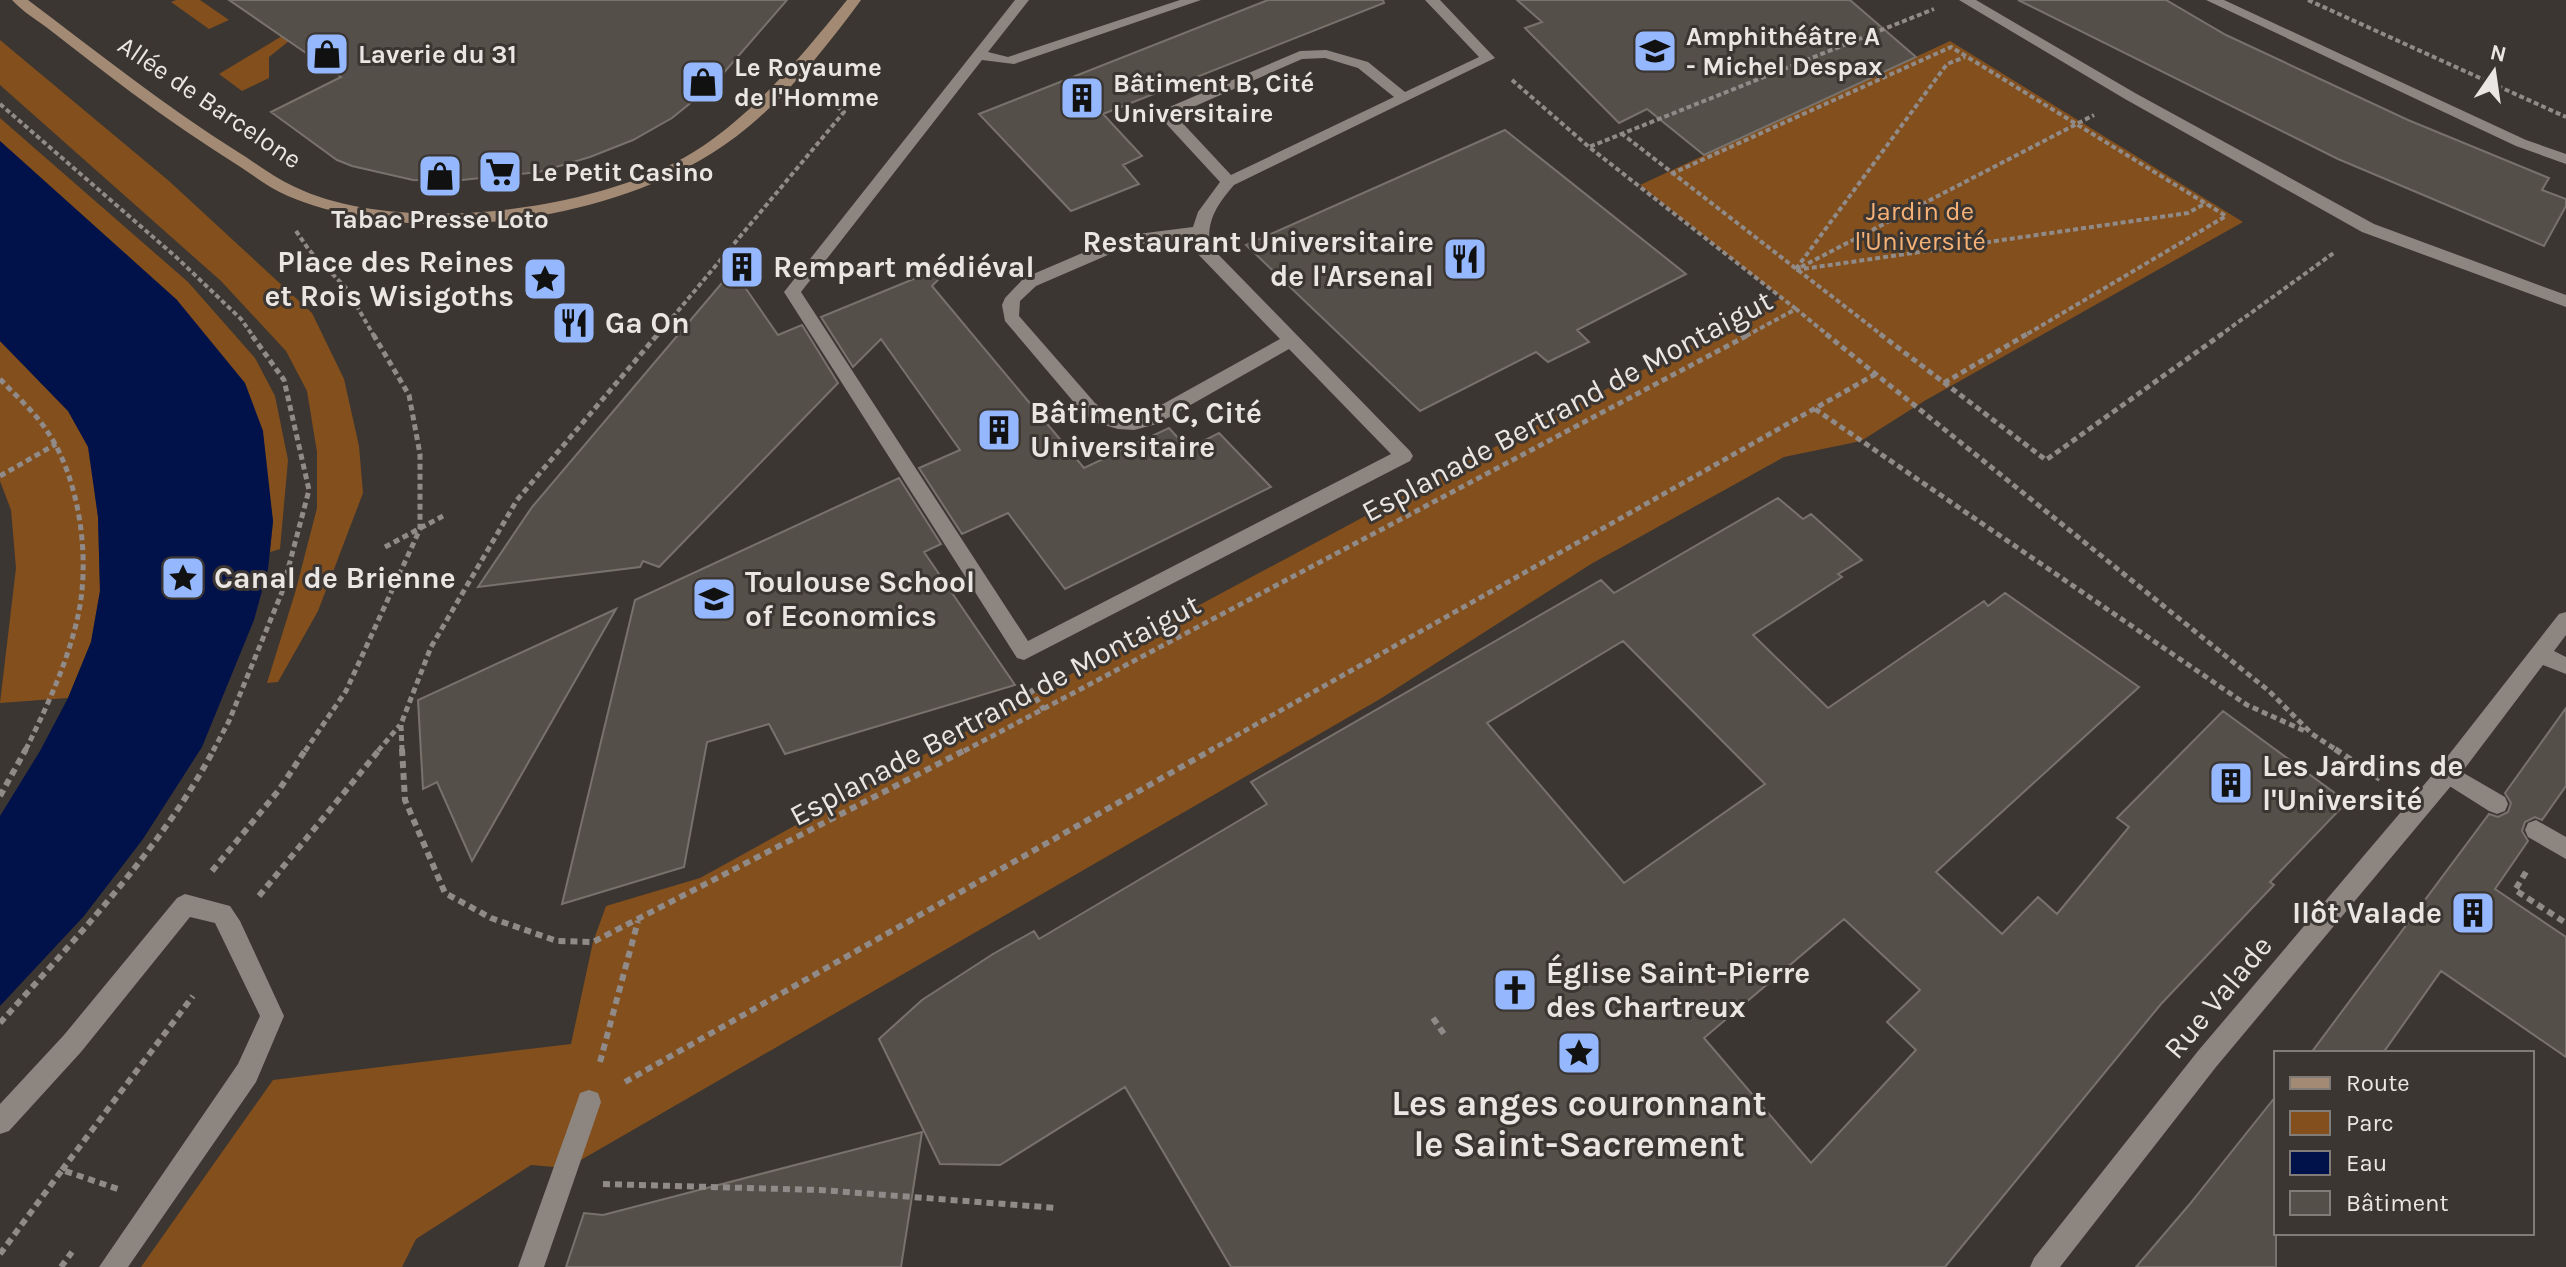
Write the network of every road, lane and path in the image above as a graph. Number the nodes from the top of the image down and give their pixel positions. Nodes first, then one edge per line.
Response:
1 (19, 0) edge
2 (854, 0) edge
3 (1022, 0) edge
4 (1194, 0) edge
5 (1432, 0) edge
6 (1966, 0) edge
7 (2213, 0) edge
8 (2308, 0) edge
9 (1941, 6) dead end
10 (980, 55) junction
11 (1966, 56) junction
12 (1488, 58) junction
13 (826, 90) dead end
14 (2130, 96) junction
15 (1405, 99) junction
16 (0, 104) edge
17 (2566, 117) edge
18 (2077, 124) junction
19 (1621, 133) junction
20 (1589, 147) junction
21 (2566, 159) edge
22 (1671, 174) junction
23 (1229, 182) junction
24 (2206, 203) junction
25 (289, 220) dead end
26 (2368, 228) junction
27 (1198, 232) junction
28 (1795, 270) junction
29 (2566, 301) edge
30 (1796, 309) junction
31 (1291, 340) junction
32 (1874, 375) junction
33 (0, 379) edge
34 (1944, 383) junction
35 (1814, 408) junction
36 (56, 444) junction
37 (0, 476) edge
38 (443, 516) dead end
39 (420, 529) junction
40 (385, 547) dead end
41 (2566, 620) edge
42 (2540, 654) junction
43 (2566, 666) edge
44 (401, 724) junction
45 (2312, 734) junction
46 (2448, 773) junction
47 (2380, 779) dead end
48 (0, 796) edge
49 (2497, 804) dead end
50 (2536, 830) dead end
51 (2566, 849) edge
52 (2515, 890) dead end
53 (185, 905) junction
54 (639, 920) junction
55 (2566, 923) edge
56 (232, 929) junction
57 (193, 996) dead end
58 (1433, 1018) dead end
59 (0, 1023) edge
60 (1444, 1034) dead end
61 (589, 1102) junction
62 (0, 1122) edge
63 (62, 1170) junction
64 (562, 1183) junction
65 (110, 1200) dead end
66 (1057, 1208) dead end
67 (77, 1245) dead end
68 (0, 1254) edge
69 (61, 1267) edge
70 (112, 1267) edge
71 (531, 1267) edge
72 (2043, 1267) edge

1 - 2 street, Allée de Barcelone
3 - 10 street
4 - 10 street
5 - 12 street
6 - 14 street
7 - 21 street
8 - 17 path
9 - 19 path
10 - 31 street
11 - 18 path
11 - 22 path
11 - 28 path
12 - 15 street
12 - 20 path
13 - 44 path
14 - 18 path
14 - 26 street
15 - 23 street
15 - 23 street
16 - 59 path
18 - 24 path
18 - 28 path
19 - 20 path
19 - 22 path
20 - 30 path
22 - 28 path
23 - 27 street
24 - 28 path
24 - 34 path
25 - 39 path
26 - 29 street
26 - 34 path
27 - 31 street
27 - 31 street
28 - 34 path
30 - 32 path, Esplanade Bertrand de Montaigut
30 - 54 path, Esplanade Bertrand de Montaigut
32 - 35 path
32 - 45 path, Esplanade Bertrand de Montaigut
33 - 36 path
35 - 45 path
35 - 61 path
36 - 37 path
36 - 48 path
38 - 39 path
39 - 40 path
39 - 53 path
41 - 42 street, Rue Valade
42 - 43 street
42 - 46 street, Rue Valade
44 - 54 path, Esplanade Bertrand de Montaigut
44 - 56 path
45 - 47 path
46 - 49 street
46 - 72 street, Rue Valade
50 - 51 street
52 - 55 path
53 - 56 street
53 - 62 street
54 - 61 path
56 - 70 street
57 - 63 path
58 - 60 path
61 - 64 street
63 - 65 path
63 - 68 path
64 - 66 path
64 - 71 street
67 - 69 path

